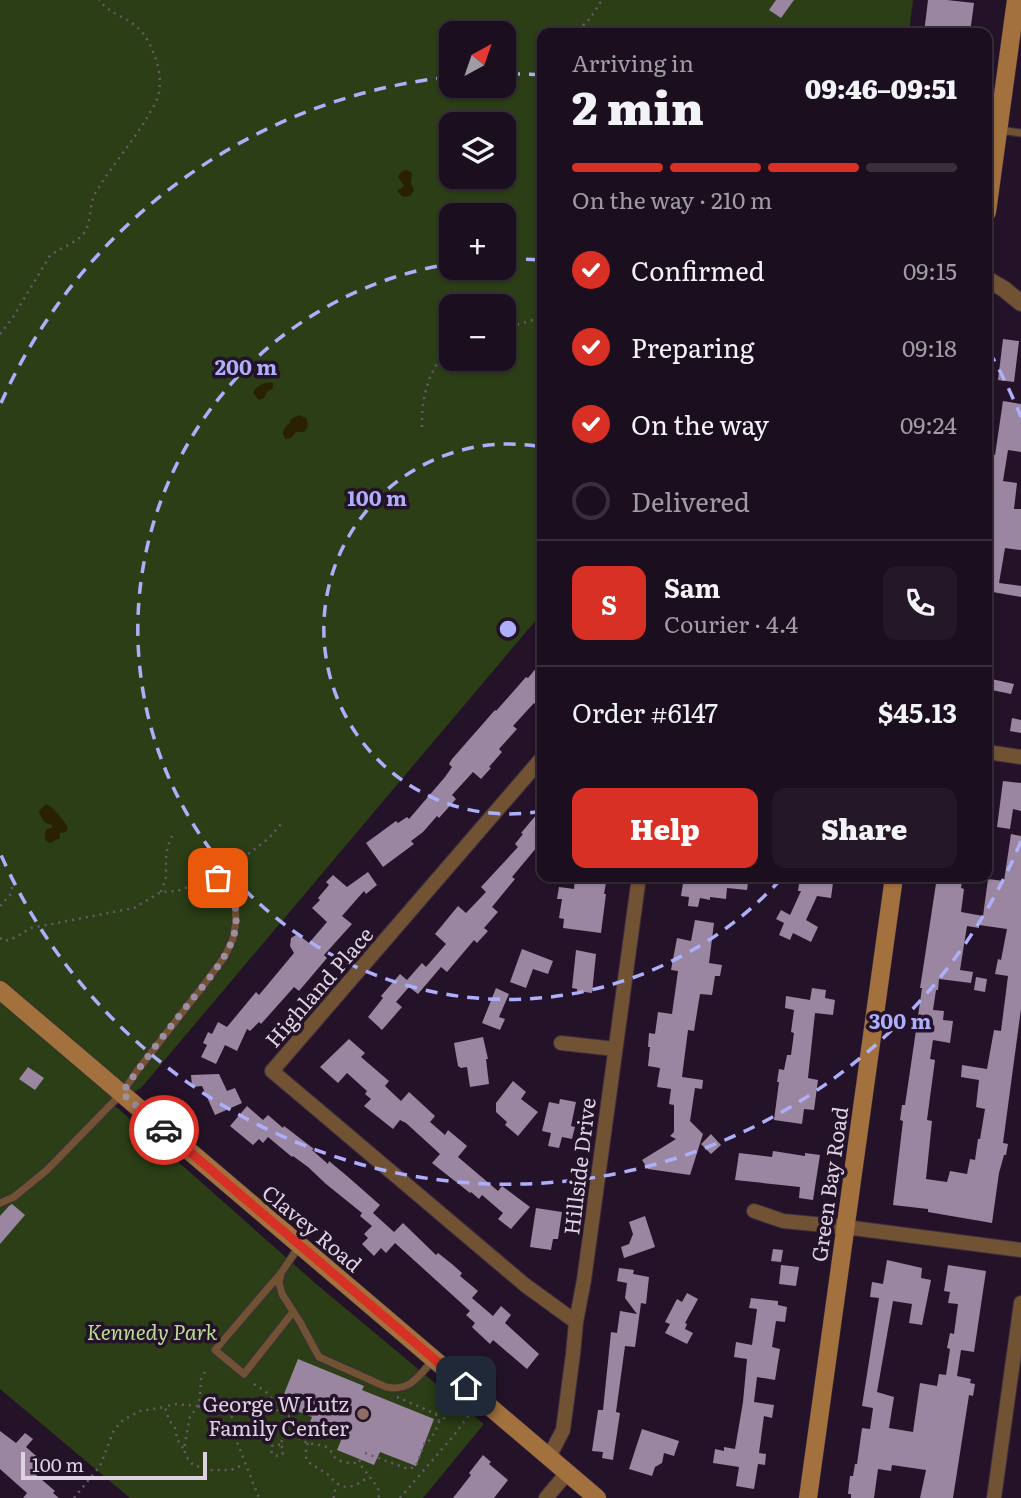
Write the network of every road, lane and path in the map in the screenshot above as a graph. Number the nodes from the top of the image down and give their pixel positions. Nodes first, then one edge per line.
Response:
1 (99, 0) edge
2 (602, 0) edge
3 (1016, 0) edge
4 (581, 28) edge
5 (998, 130) junction
6 (1021, 132) edge
7 (992, 175) edge
8 (992, 282) edge
9 (1021, 303) edge
10 (537, 319) edge
11 (516, 326) edge
12 (0, 334) edge
13 (439, 362) edge
14 (422, 427) dead end
15 (992, 753) edge
16 (1021, 757) edge
17 (537, 764) edge
18 (281, 824) dead end
19 (172, 836) dead end
20 (218, 878) junction
21 (15, 879) dead end
22 (638, 882) edge
23 (893, 882) edge
24 (160, 892) junction
25 (0, 906) edge
26 (0, 938) edge
27 (0, 990) edge
28 (561, 1043) dead end
29 (615, 1049) junction
30 (122, 1093) junction
31 (0, 1203) edge
32 (754, 1212) dead end
33 (845, 1227) junction
34 (300, 1245) junction
35 (1021, 1250) edge
36 (281, 1273) junction
37 (1021, 1303) edge
38 (293, 1312) junction
39 (576, 1322) junction
40 (434, 1359) junction
41 (205, 1372) dead end
42 (254, 1384) dead end
43 (394, 1396) dead end
44 (199, 1406) junction
45 (165, 1407) junction
46 (296, 1411) dead end
47 (472, 1411) dead end
48 (436, 1414) junction
49 (295, 1417) junction
50 (440, 1420) junction
51 (295, 1432) junction
52 (308, 1443) junction
53 (280, 1445) dead end
54 (184, 1449) junction
55 (365, 1453) dead end
56 (549, 1457) junction
57 (246, 1464) junction
58 (567, 1473) junction
59 (369, 1476) junction
60 (338, 1484) junction
61 (74, 1498) edge
62 (259, 1498) edge
63 (334, 1498) edge
64 (379, 1498) edge
65 (400, 1498) edge
66 (546, 1498) edge
67 (597, 1498) edge
68 (808, 1498) edge
69 (994, 1498) edge

1 - 12 path
2 - 4 path
3 - 5 main road
5 - 6 lane
5 - 7 main road
8 - 9 street
10 - 11 path
13 - 14 path
15 - 16 street
17 - 39 street, Highland Place
18 - 20 path
19 - 24 path
20 - 24 path
20 - 30 lane
21 - 25 path
22 - 29 street, Hillside Drive
23 - 33 main road, Green Bay Road
24 - 26 path
27 - 30 main road, Clavey Road
28 - 29 street
29 - 39 street, Hillside Drive
30 - 31 lane
30 - 34 main road, Clavey Road
32 - 33 street
33 - 35 street
33 - 68 main road, Green Bay Road
34 - 36 lane
34 - 40 main road, Clavey Road
36 - 38 lane
36 - 38 lane
37 - 69 street
38 - 40 lane
39 - 56 street, Hillside Drive
40 - 56 main road, Clavey Road
41 - 44 path
42 - 49 path
43 - 48 path
44 - 45 path
44 - 54 path
44 - 57 path
45 - 54 path
45 - 61 path
46 - 49 path
47 - 65 path
48 - 50 path
48 - 50 path
49 - 51 path
50 - 55 path
51 - 52 path
51 - 53 path
52 - 59 path
52 - 60 path
54 - 57 path
56 - 58 main road, Clavey Road
57 - 62 path
58 - 66 street
58 - 67 main road, Clavey Road
59 - 60 path
59 - 64 path
60 - 63 path

